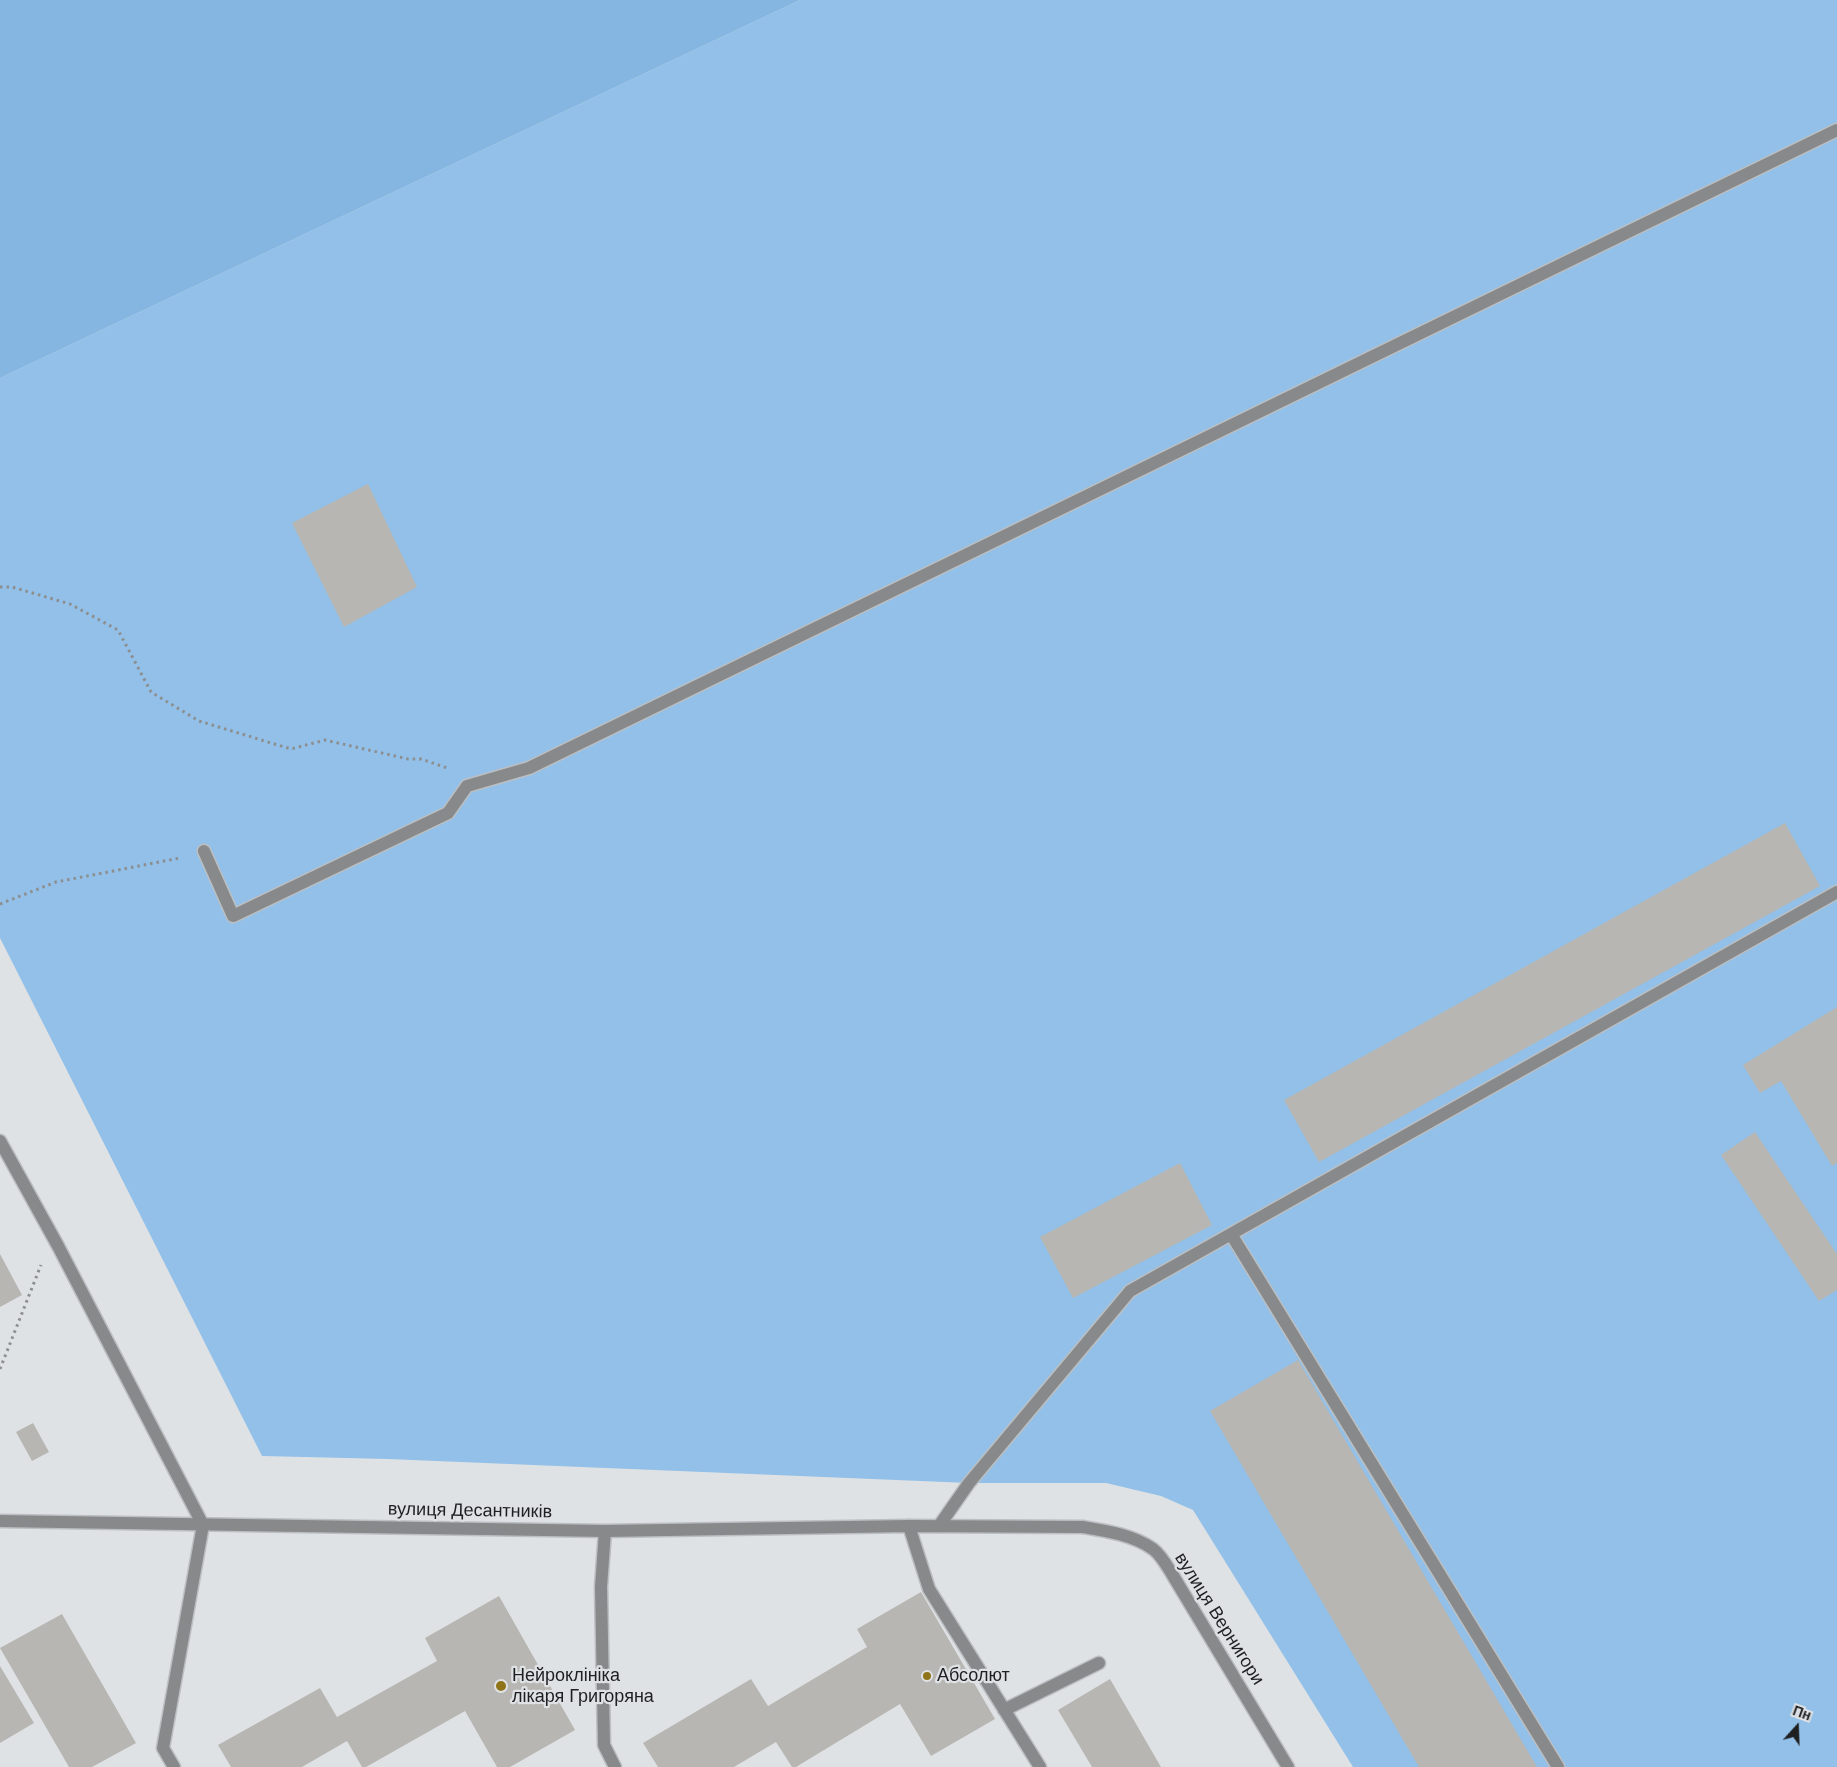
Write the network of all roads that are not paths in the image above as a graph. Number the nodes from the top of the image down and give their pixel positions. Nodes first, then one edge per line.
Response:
1 (1837, 130) edge
2 (204, 851) road end
3 (1837, 892) edge
4 (0, 1142) edge
5 (1232, 1234) junction
6 (0, 1521) edge
7 (203, 1525) junction
8 (908, 1526) junction
9 (939, 1526) junction
10 (605, 1531) junction
11 (1099, 1663) dead end
12 (1004, 1710) junction
13 (174, 1767) edge
14 (615, 1767) edge
15 (1040, 1767) edge
16 (1288, 1767) edge
17 (1558, 1767) edge

1 - 2 street
3 - 5 street
4 - 7 street
5 - 9 street
5 - 17 street
6 - 7 street, вулиця Десантників
7 - 10 street, вулиця Десантників
7 - 13 street
8 - 9 street, вулиця Десантників
8 - 10 street, вулиця Десантників
8 - 12 street
9 - 16 street, вулиця Вернигори
10 - 14 street
11 - 12 street
12 - 15 street

